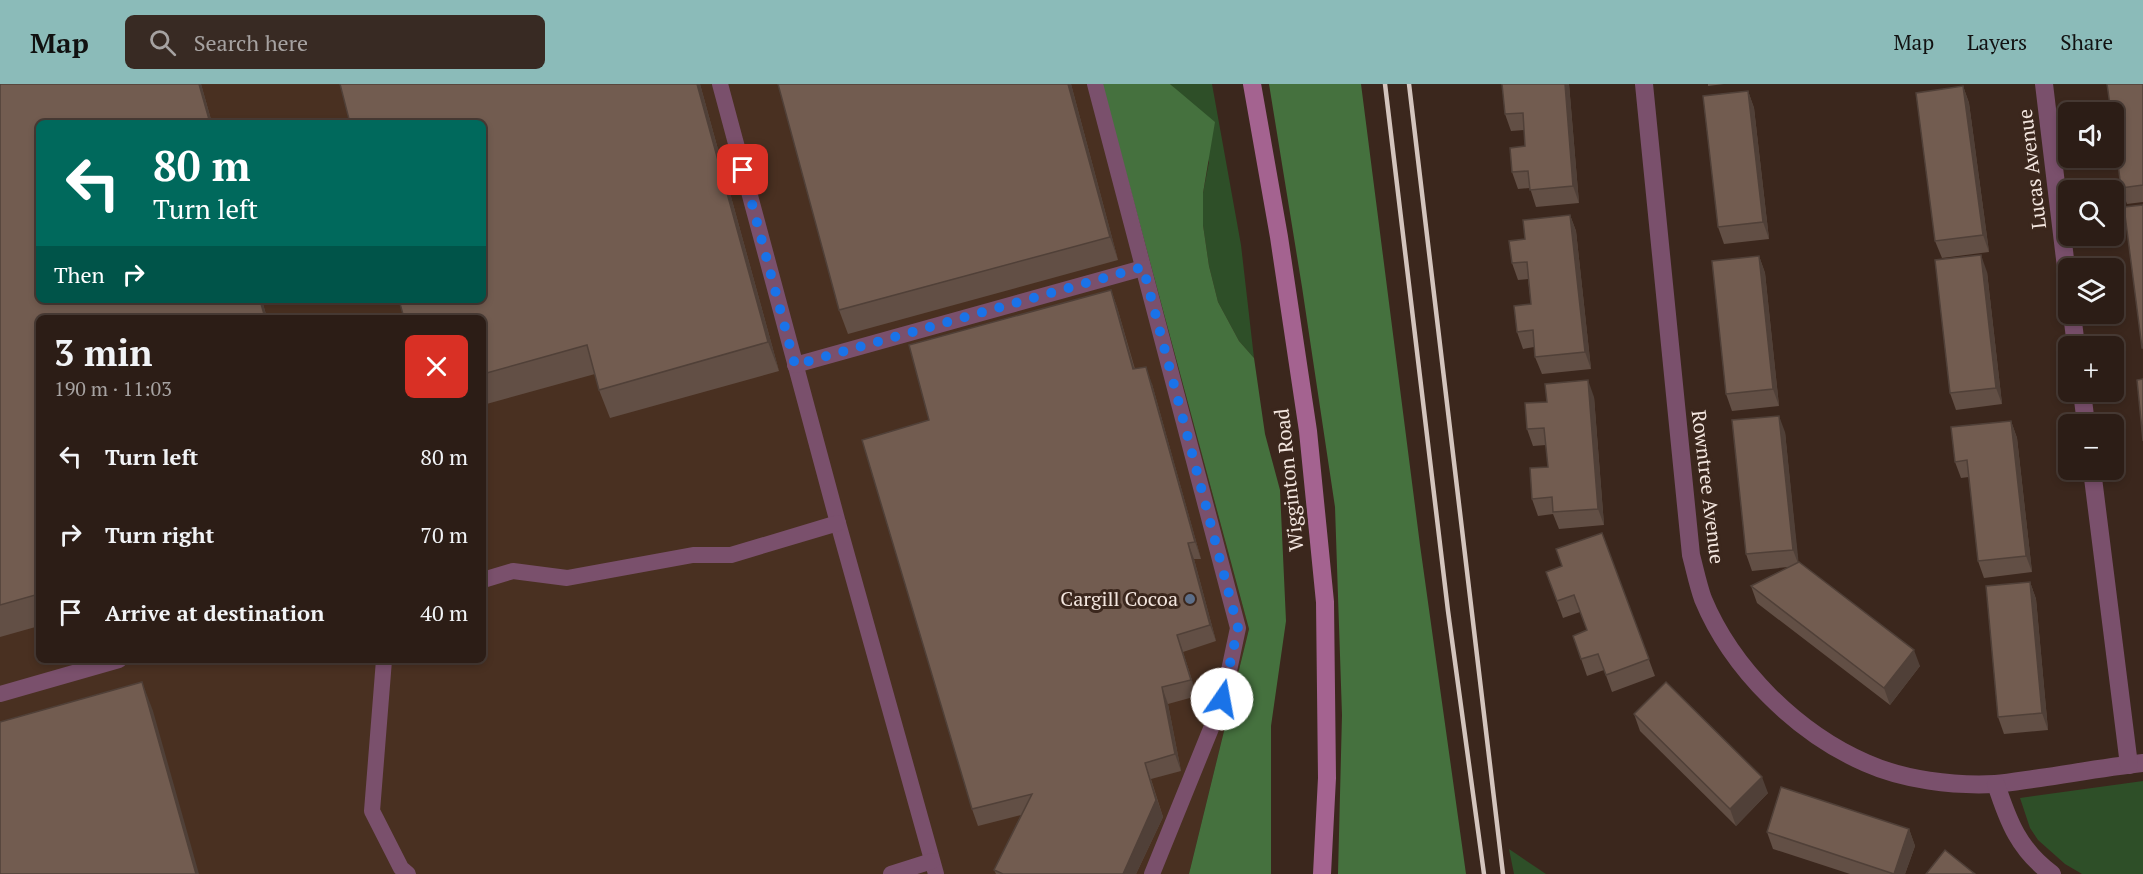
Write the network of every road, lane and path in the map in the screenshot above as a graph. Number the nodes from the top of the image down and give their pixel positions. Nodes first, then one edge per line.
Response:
1 (720, 84) edge
2 (1095, 84) edge
3 (1252, 84) edge
4 (1644, 84) edge
5 (2044, 84) edge
6 (2065, 258) edge
7 (1143, 267) junction
8 (795, 365) junction
9 (2093, 480) edge
10 (838, 523) junction
11 (486, 579) edge
12 (108, 663) edge
13 (384, 663) edge
14 (0, 694) edge
15 (2136, 764) edge
16 (1996, 784) junction
17 (934, 868) edge
18 (408, 874) edge
19 (891, 874) edge
20 (1152, 874) edge
21 (1322, 874) edge
22 (2052, 874) edge

1 - 8 lane
2 - 7 lane
3 - 21 main road, Wigginton Road
4 - 16 street, Rowntree Avenue
5 - 6 street, Lucas Avenue
7 - 8 lane
7 - 20 lane
8 - 10 lane
9 - 15 street
10 - 11 lane
10 - 17 lane
12 - 14 lane
13 - 18 lane
15 - 16 street, Rowntree Avenue
16 - 22 street
17 - 19 lane

